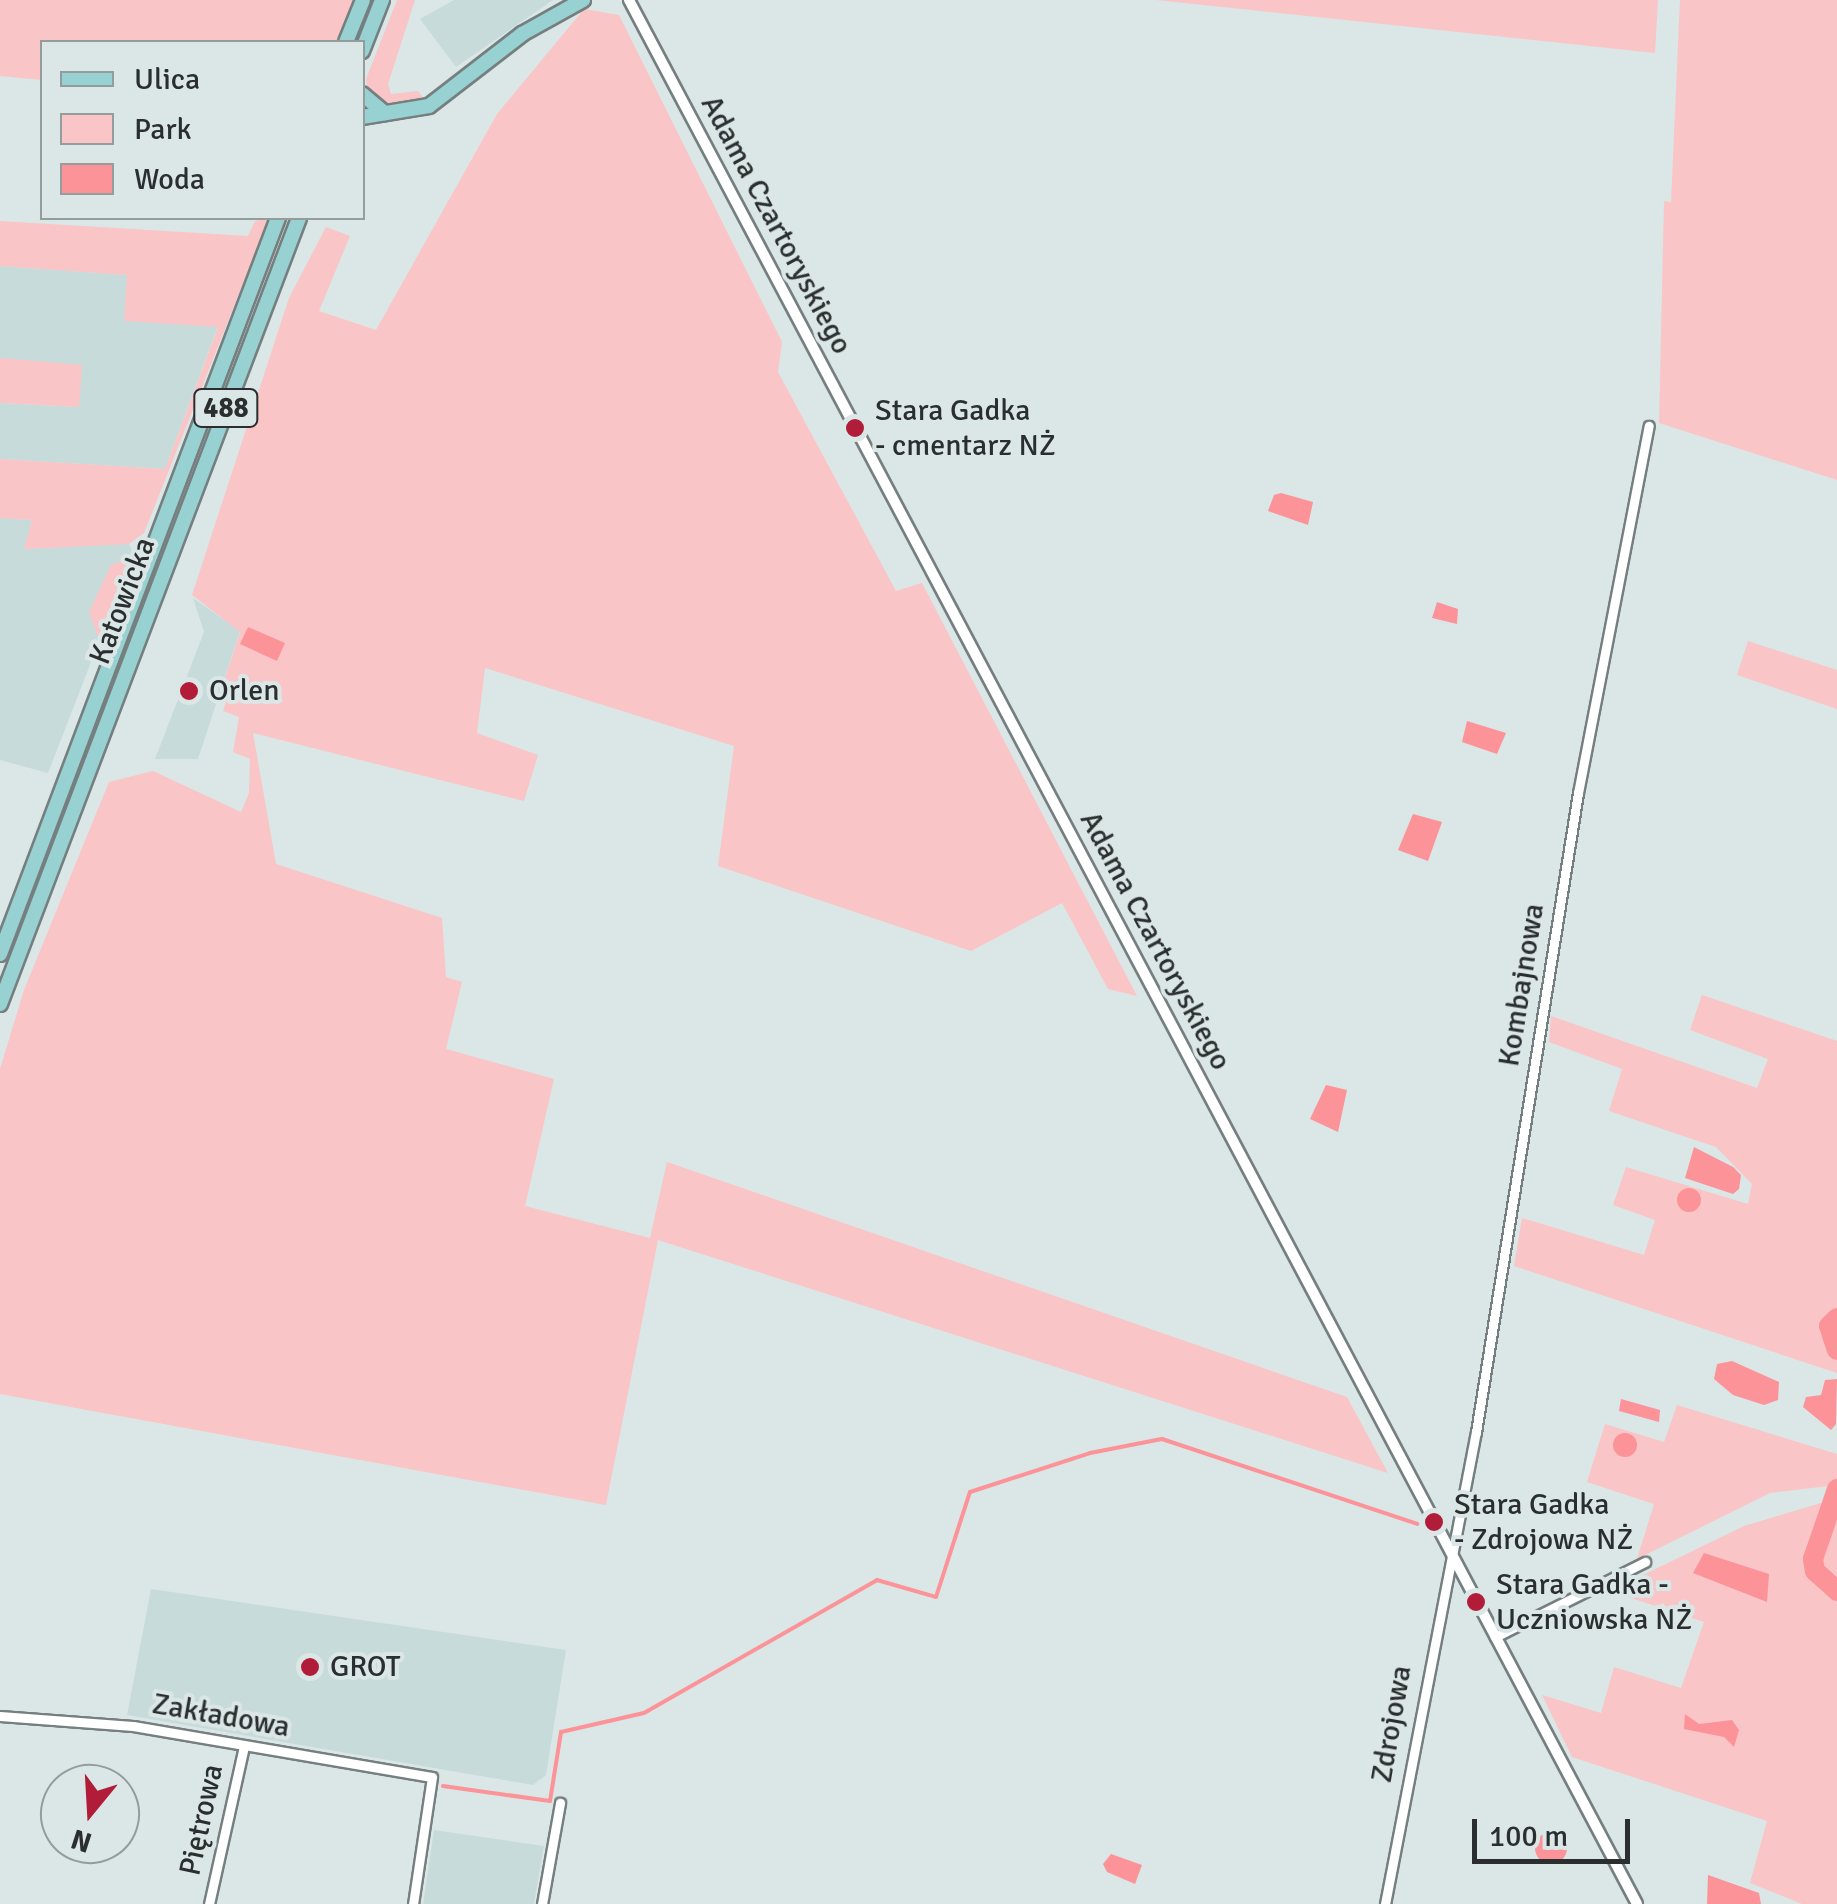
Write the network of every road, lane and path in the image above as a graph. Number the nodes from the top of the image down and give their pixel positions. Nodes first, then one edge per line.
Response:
1 (363, 0) edge
2 (382, 0) edge
3 (583, 0) edge
4 (629, 0) edge
5 (347, 40) edge
6 (365, 42) edge
7 (365, 96) edge
8 (385, 113) junction
9 (365, 117) edge
10 (277, 220) edge
11 (298, 220) edge
12 (1649, 426) dead end
13 (0, 954) edge
14 (0, 1004) edge
15 (1451, 1554) junction
16 (1646, 1562) dead end
17 (1495, 1637) junction
18 (0, 1716) edge
19 (244, 1746) junction
20 (560, 1804) dead end
21 (209, 1904) edge
22 (413, 1904) edge
23 (542, 1904) edge
24 (1386, 1904) edge
25 (1637, 1904) edge

1 - 5 main road
2 - 6 main road
3 - 8 main road
4 - 15 street, Adama Czartoryskiego
7 - 8 main road
8 - 9 main road
10 - 13 main road, Katowicka / 488
11 - 14 main road, Katowicka / 488
12 - 15 street, Kombajnowa
15 - 17 street, Adama Czartoryskiego
15 - 24 street, Zdrojowa
16 - 17 street
17 - 25 street, Adama Czartoryskiego
18 - 19 street, Zakładowa
19 - 21 street, Piętrowa
19 - 22 street, Zakładowa
20 - 23 street

